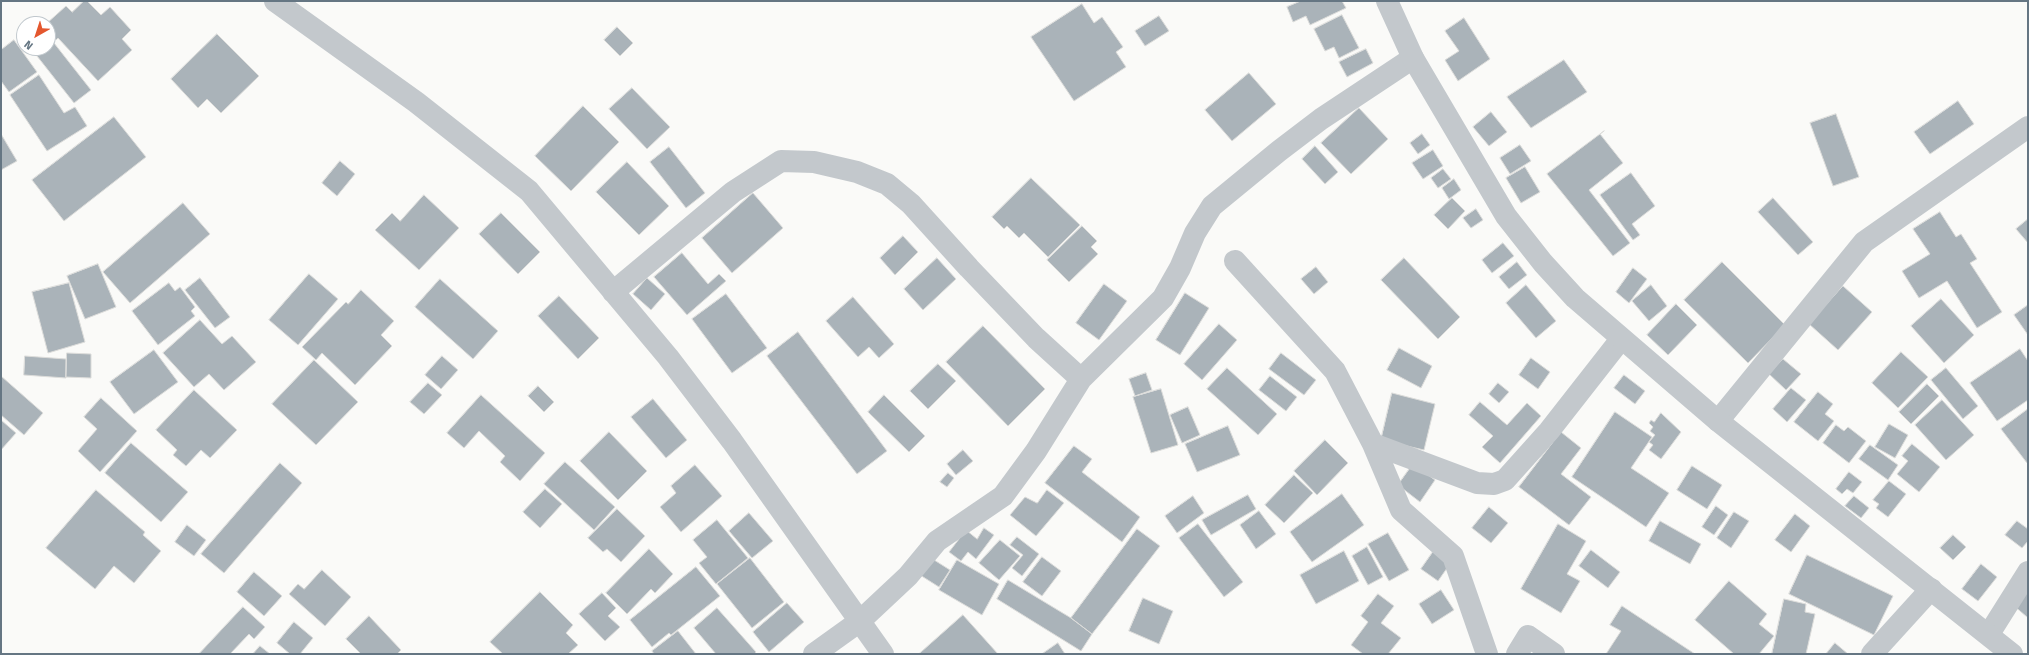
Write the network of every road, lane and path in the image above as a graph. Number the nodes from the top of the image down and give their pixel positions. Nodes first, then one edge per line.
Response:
1 (275, 1) edge
2 (1387, 1) edge
3 (1413, 58) junction
4 (2028, 127) edge
5 (1235, 261) dead end
6 (613, 292) junction
7 (1621, 339) junction
8 (1081, 379) junction
9 (1718, 421) junction
10 (1373, 444) junction
11 (2028, 572) edge
12 (1931, 589) junction
13 (860, 620) junction
14 (1989, 634) junction
15 (814, 654) edge
16 (883, 654) edge
17 (1487, 654) edge
18 (1517, 654) edge
19 (1554, 654) edge
20 (1872, 654) edge
21 (2012, 654) edge

1 - 6 street
2 - 3 street
3 - 7 street
3 - 8 street
4 - 9 street
5 - 10 street
6 - 8 street
6 - 13 street
7 - 9 street
7 - 10 street
8 - 13 street
9 - 12 street
10 - 17 street
11 - 14 street
12 - 14 street
12 - 20 street
13 - 15 street
13 - 16 street
14 - 21 street
18 - 19 street

